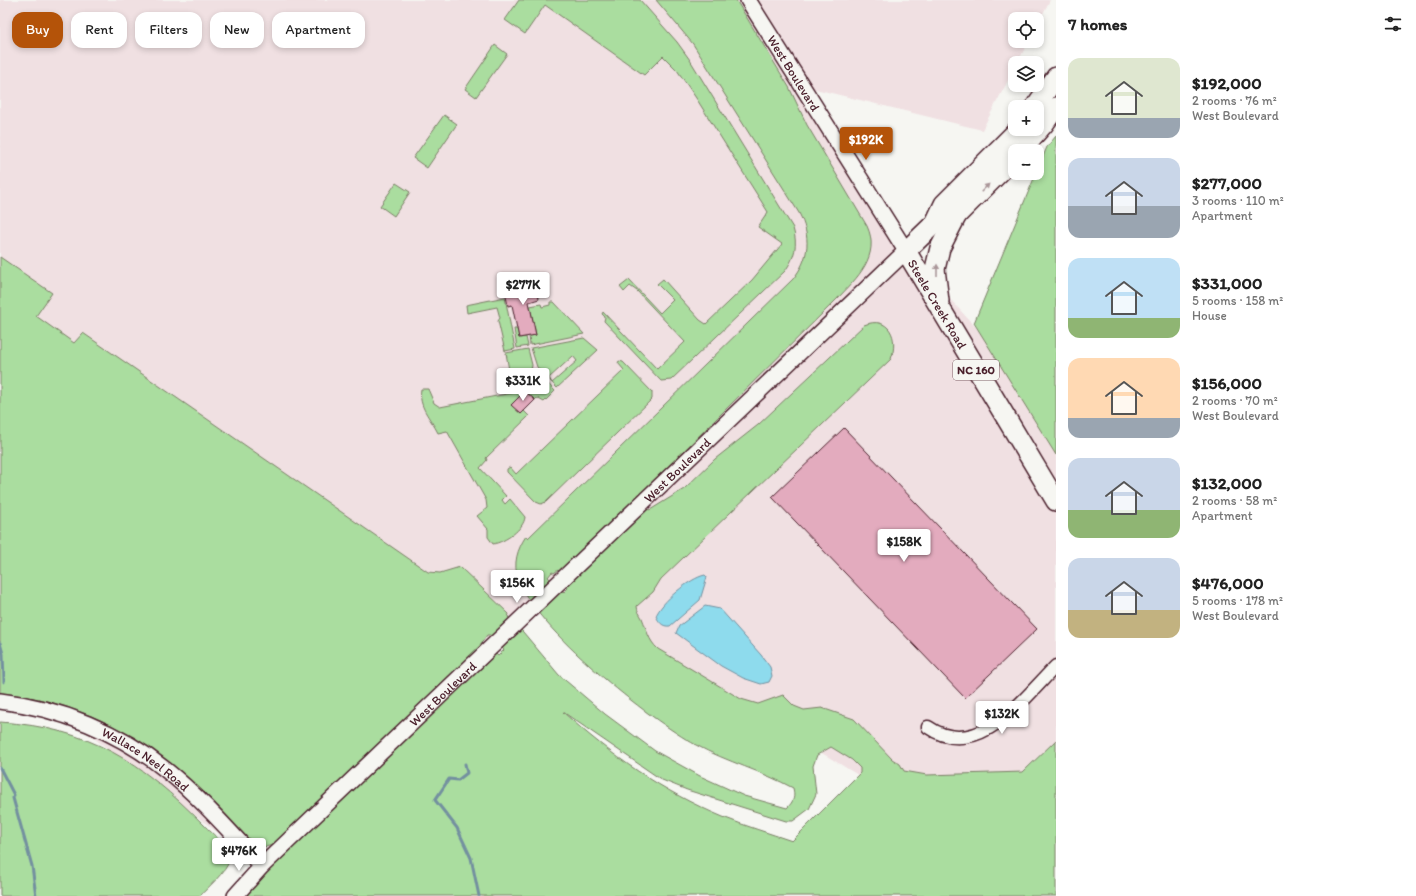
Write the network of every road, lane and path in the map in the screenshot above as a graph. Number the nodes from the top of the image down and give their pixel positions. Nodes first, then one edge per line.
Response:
1 (748, 0) edge
2 (1056, 77) edge
3 (1040, 100) edge
4 (1056, 107) edge
5 (1012, 136) edge
6 (1026, 144) edge
7 (1008, 163) edge
8 (957, 215) junction
9 (935, 223) junction
10 (906, 251) junction
11 (940, 309) junction
12 (1056, 501) edge
13 (1056, 666) edge
14 (0, 701) edge
15 (928, 727) dead end
16 (262, 866) junction
17 (235, 896) edge

1 - 10 street, West Boulevard
2 - 3 main road
4 - 6 main road
5 - 9 main road
8 -> 7 main road
8 - 9 main road
11 -> 8 main road
9 - 10 main road
10 - 11 main road, Steele Creek Road / NC 160
10 - 16 street, West Boulevard
11 - 12 main road, Steele Creek Road / NC 160
13 - 15 street
14 - 16 street, Wallace Neel Road
16 - 17 street, West Boulevard

